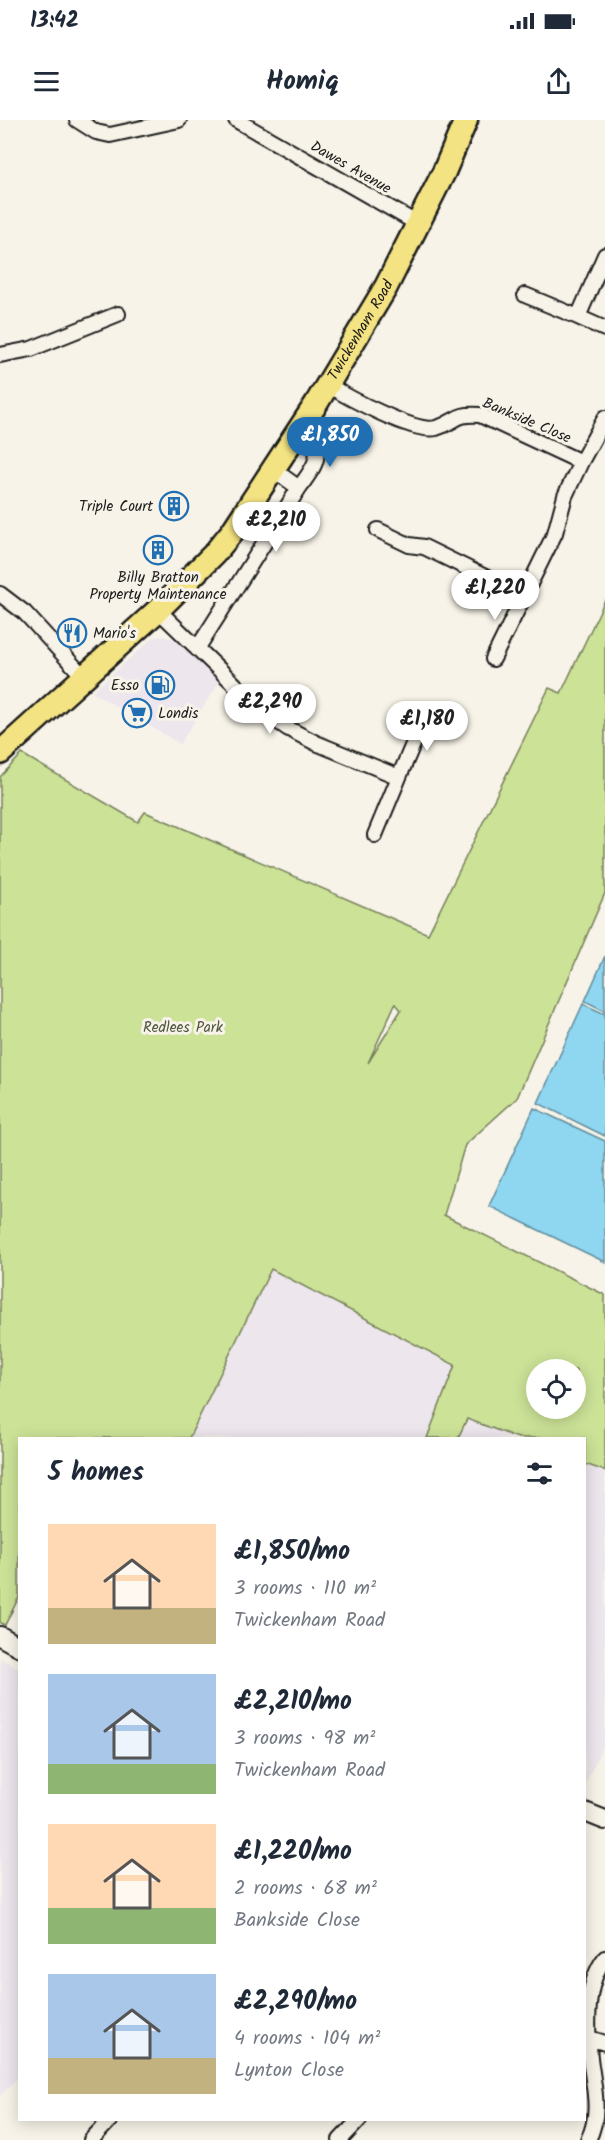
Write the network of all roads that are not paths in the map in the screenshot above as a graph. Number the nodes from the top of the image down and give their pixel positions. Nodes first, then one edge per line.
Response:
1 (77, 120) edge
2 (180, 120) edge
3 (236, 120) edge
4 (466, 120) edge
5 (418, 224) junction
6 (605, 255) edge
7 (525, 295) dead end
8 (118, 314) dead end
9 (578, 317) junction
10 (605, 329) edge
11 (0, 355) edge
12 (328, 386) junction
13 (605, 418) edge
14 (314, 445) dead end
15 (581, 462) junction
16 (274, 470) junction
17 (299, 488) junction
18 (378, 530) dead end
19 (524, 596) junction
20 (3, 601) edge
21 (158, 610) junction
22 (197, 649) junction
23 (493, 659) dead end
24 (84, 677) junction
25 (426, 714) dead end
26 (0, 753) edge
27 (399, 777) junction
28 (375, 835) dead end
29 (0, 1636) edge
30 (18, 1646) edge
31 (586, 1812) edge
32 (605, 1820) edge
33 (596, 1968) edge
34 (589, 2037) junction
35 (605, 2043) edge
36 (109, 2121) edge
37 (358, 2121) edge
38 (91, 2140) edge
39 (340, 2140) edge
40 (588, 2140) edge

1 - 2 street
3 - 5 street, Dawes Avenue
4 - 5 main road, Twickenham Road
5 - 12 main road, Twickenham Road
6 - 9 street
7 - 9 street
8 - 11 street
9 - 10 street
12 - 15 street, Bankside Close
12 - 16 main road, Twickenham Road
13 - 15 street, Bankside Close
14 - 17 street
15 - 19 street, Bankside Close
16 - 17 street
16 - 21 main road, Twickenham Road
17 - 22 street
18 - 19 street
19 - 23 street, Bankside Close
20 - 24 street
21 - 22 street
21 - 24 main road, Twickenham Road
22 - 27 street
24 - 26 main road, Twickenham Road
25 - 27 street
27 - 28 street
29 - 30 street
31 - 32 street
33 - 34 street
34 - 35 street
34 - 40 street
36 - 38 street
37 - 39 street

